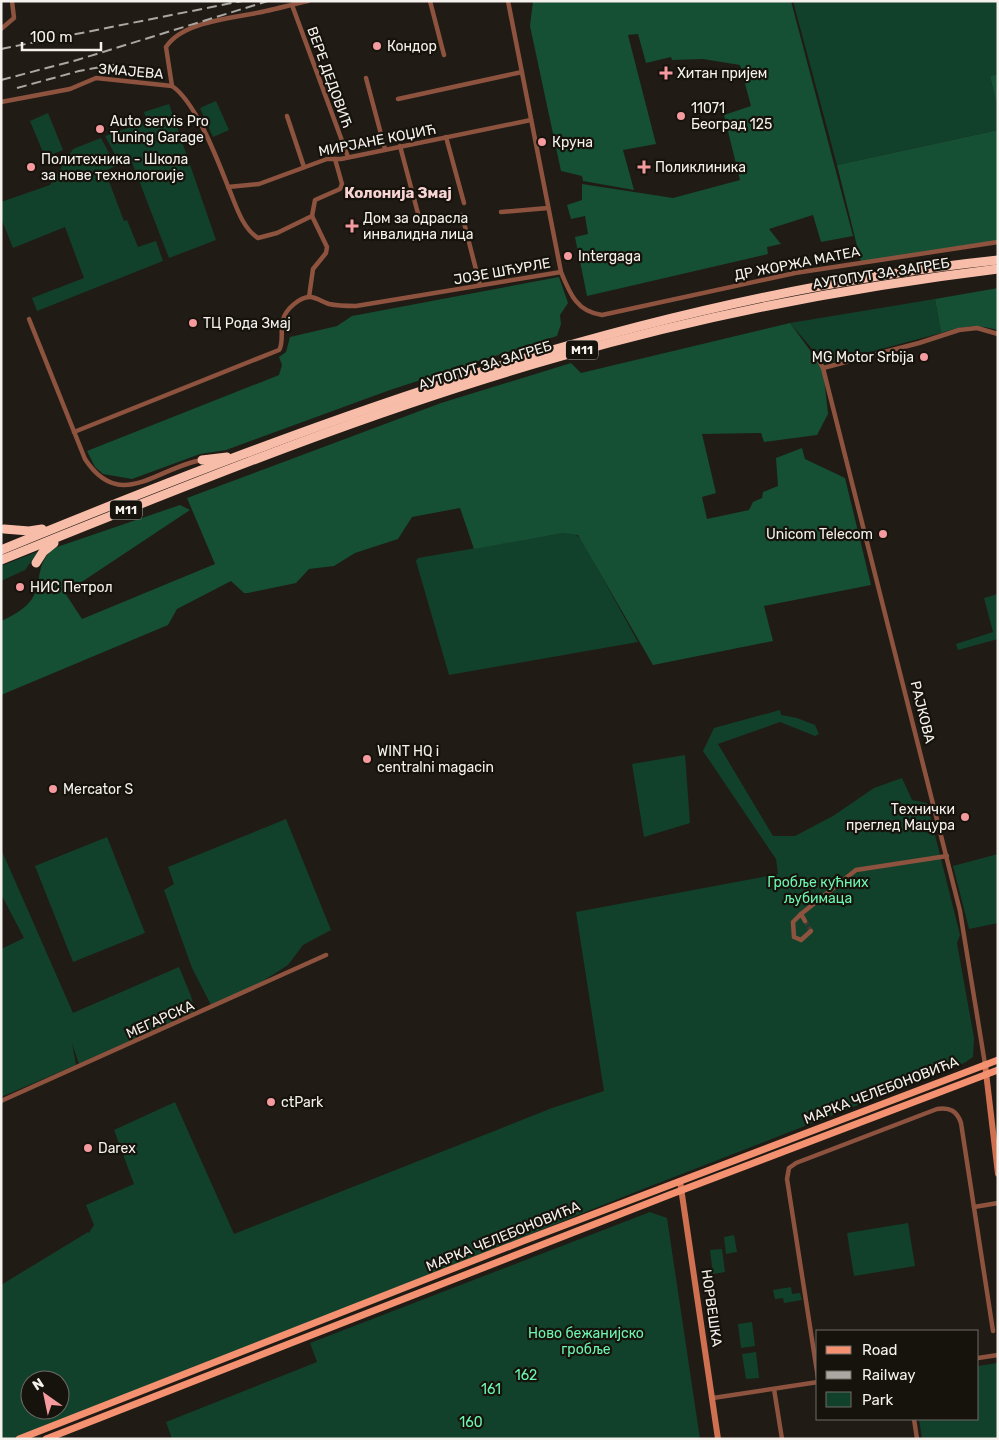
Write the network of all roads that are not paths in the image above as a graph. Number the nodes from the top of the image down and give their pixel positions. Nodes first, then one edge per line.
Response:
1 (12, 1) edge
2 (308, 1) edge
3 (430, 1) edge
4 (508, 1) edge
5 (292, 5) junction
6 (1, 29) edge
7 (444, 54) dead end
8 (522, 72) junction
9 (366, 78) dead end
10 (172, 86) junction
11 (398, 99) dead end
12 (1, 102) edge
13 (286, 116) dead end
14 (531, 120) junction
15 (446, 137) junction
16 (400, 146) junction
17 (385, 149) junction
18 (348, 157) junction
19 (335, 159) junction
20 (304, 167) junction
21 (228, 187) junction
22 (464, 203) dead end
23 (548, 208) junction
24 (501, 212) dead end
25 (462, 215) dead end
26 (312, 216) junction
27 (420, 221) dead end
28 (998, 242) edge
29 (998, 260) edge
30 (998, 269) edge
31 (561, 272) junction
32 (480, 286) junction
33 (309, 297) junction
34 (29, 319) dead end
35 (998, 334) edge
36 (817, 357) dead end
37 (823, 368) junction
38 (74, 432) junction
39 (242, 455) junction
40 (202, 460) joint
41 (57, 527) junction
42 (4, 529) dead end
43 (67, 534) junction
44 (1, 550) edge
45 (1, 560) edge
46 (36, 563) dead end
47 (947, 856) junction
48 (801, 914) junction
49 (805, 921) tunnel mouth
50 (811, 931) dead end
51 (326, 955) dead end
52 (998, 1060) edge
53 (985, 1064) junction
54 (998, 1070) edge
55 (986, 1073) junction
56 (1, 1101) edge
57 (998, 1174) edge
58 (680, 1181) junction
59 (682, 1190) junction
60 (998, 1203) edge
61 (974, 1207) junction
62 (461, 1267) junction
63 (464, 1275) junction
64 (993, 1331) dead end
65 (998, 1355) edge
66 (979, 1358) edge
67 (816, 1366) edge
68 (816, 1382) edge
69 (774, 1389) junction
70 (713, 1398) junction
71 (914, 1420) edge
72 (19, 1439) edge
73 (46, 1439) edge
74 (718, 1439) edge
75 (782, 1439) edge
76 (917, 1439) edge

1 - 6 street
2 - 5 street
3 - 7 street
4 - 8 street, ЈОЗЕ ШЋУРЛЕ
5 - 10 street
5 - 18 street, ВЕРЕ ДЕДОВИЋ
8 - 11 street
8 - 14 street, ЈОЗЕ ШЋУРЛЕ
9 - 17 street
10 - 12 street, ЗМАЈЕВА
10 - 21 street
13 - 20 street
14 - 15 street, МИРЈАНЕ КОЏИЋ
14 - 23 street, ЈОЗЕ ШЋУРЛЕ
15 - 16 street, МИРЈАНЕ КОЏИЋ
15 - 22 street
16 - 17 street, МИРЈАНЕ КОЏИЋ
16 - 27 street
17 - 18 street, МИРЈАНЕ КОЏИЋ
18 - 19 street, МИРЈАНЕ КОЏИЋ
19 - 20 street, МИРЈАНЕ КОЏИЋ
19 - 26 street
20 - 21 street, МИРЈАНЕ КОЏИЋ
21 - 26 street
23 - 24 street
23 - 31 street, ЈОЗЕ ШЋУРЛЕ
25 - 32 street
26 - 33 street
28 - 31 street, ДР ЖОРЖА МАТЕА
29 - 39 highway, АУТОПУТ ЗА ЗАГРЕБ / M11
30 - 43 highway, АУТОПУТ ЗА ЗАГРЕБ / M11
31 - 32 street, ЈОЗЕ ШЋУРЛЕ
32 - 33 street, ЈОЗЕ ШЋУРЛЕ
33 - 38 street
34 - 38 street
35 - 37 street
36 - 37 street, РАЈКОВА
37 - 47 street, РАЈКОВА
38 - 40 street
39 - 40 highway
39 - 41 highway, АУТОПУТ ЗА ЗАГРЕБ / M11
41 - 42 highway
41 - 44 highway, АУТОПУТ ЗА ЗАГРЕБ / M11
43 - 45 highway, АУТОПУТ ЗА ЗАГРЕБ / M11
43 - 46 highway
47 - 48 street
47 - 53 street, РАЈКОВА
48 - 49 street
48 - 50 street
51 - 56 street, МЕГАРСКА
52 - 53 main road, МАРКА ЧЕЛЕБОНОВИЋА
53 - 55 main road
53 - 58 main road, МАРКА ЧЕЛЕБОНОВИЋА
54 - 55 main road, МАРКА ЧЕЛЕБОНОВИЋА
55 - 57 main road
55 - 59 main road, МАРКА ЧЕЛЕБОНОВИЋА
58 - 59 main road, НОРВЕШКА
58 - 62 main road, МАРКА ЧЕЛЕБОНОВИЋА
59 - 63 main road, МАРКА ЧЕЛЕБОНОВИЋА
59 - 70 main road, НОРВЕШКА
60 - 61 street
61 - 64 street
61 - 67 street
62 - 63 main road
62 - 72 main road, МАРКА ЧЕЛЕБОНОВИЋА
63 - 73 main road, МАРКА ЧЕЛЕБОНОВИЋА
65 - 66 street
68 - 69 street
69 - 70 street
69 - 75 street
70 - 74 main road, НОРВЕШКА
71 - 76 street

